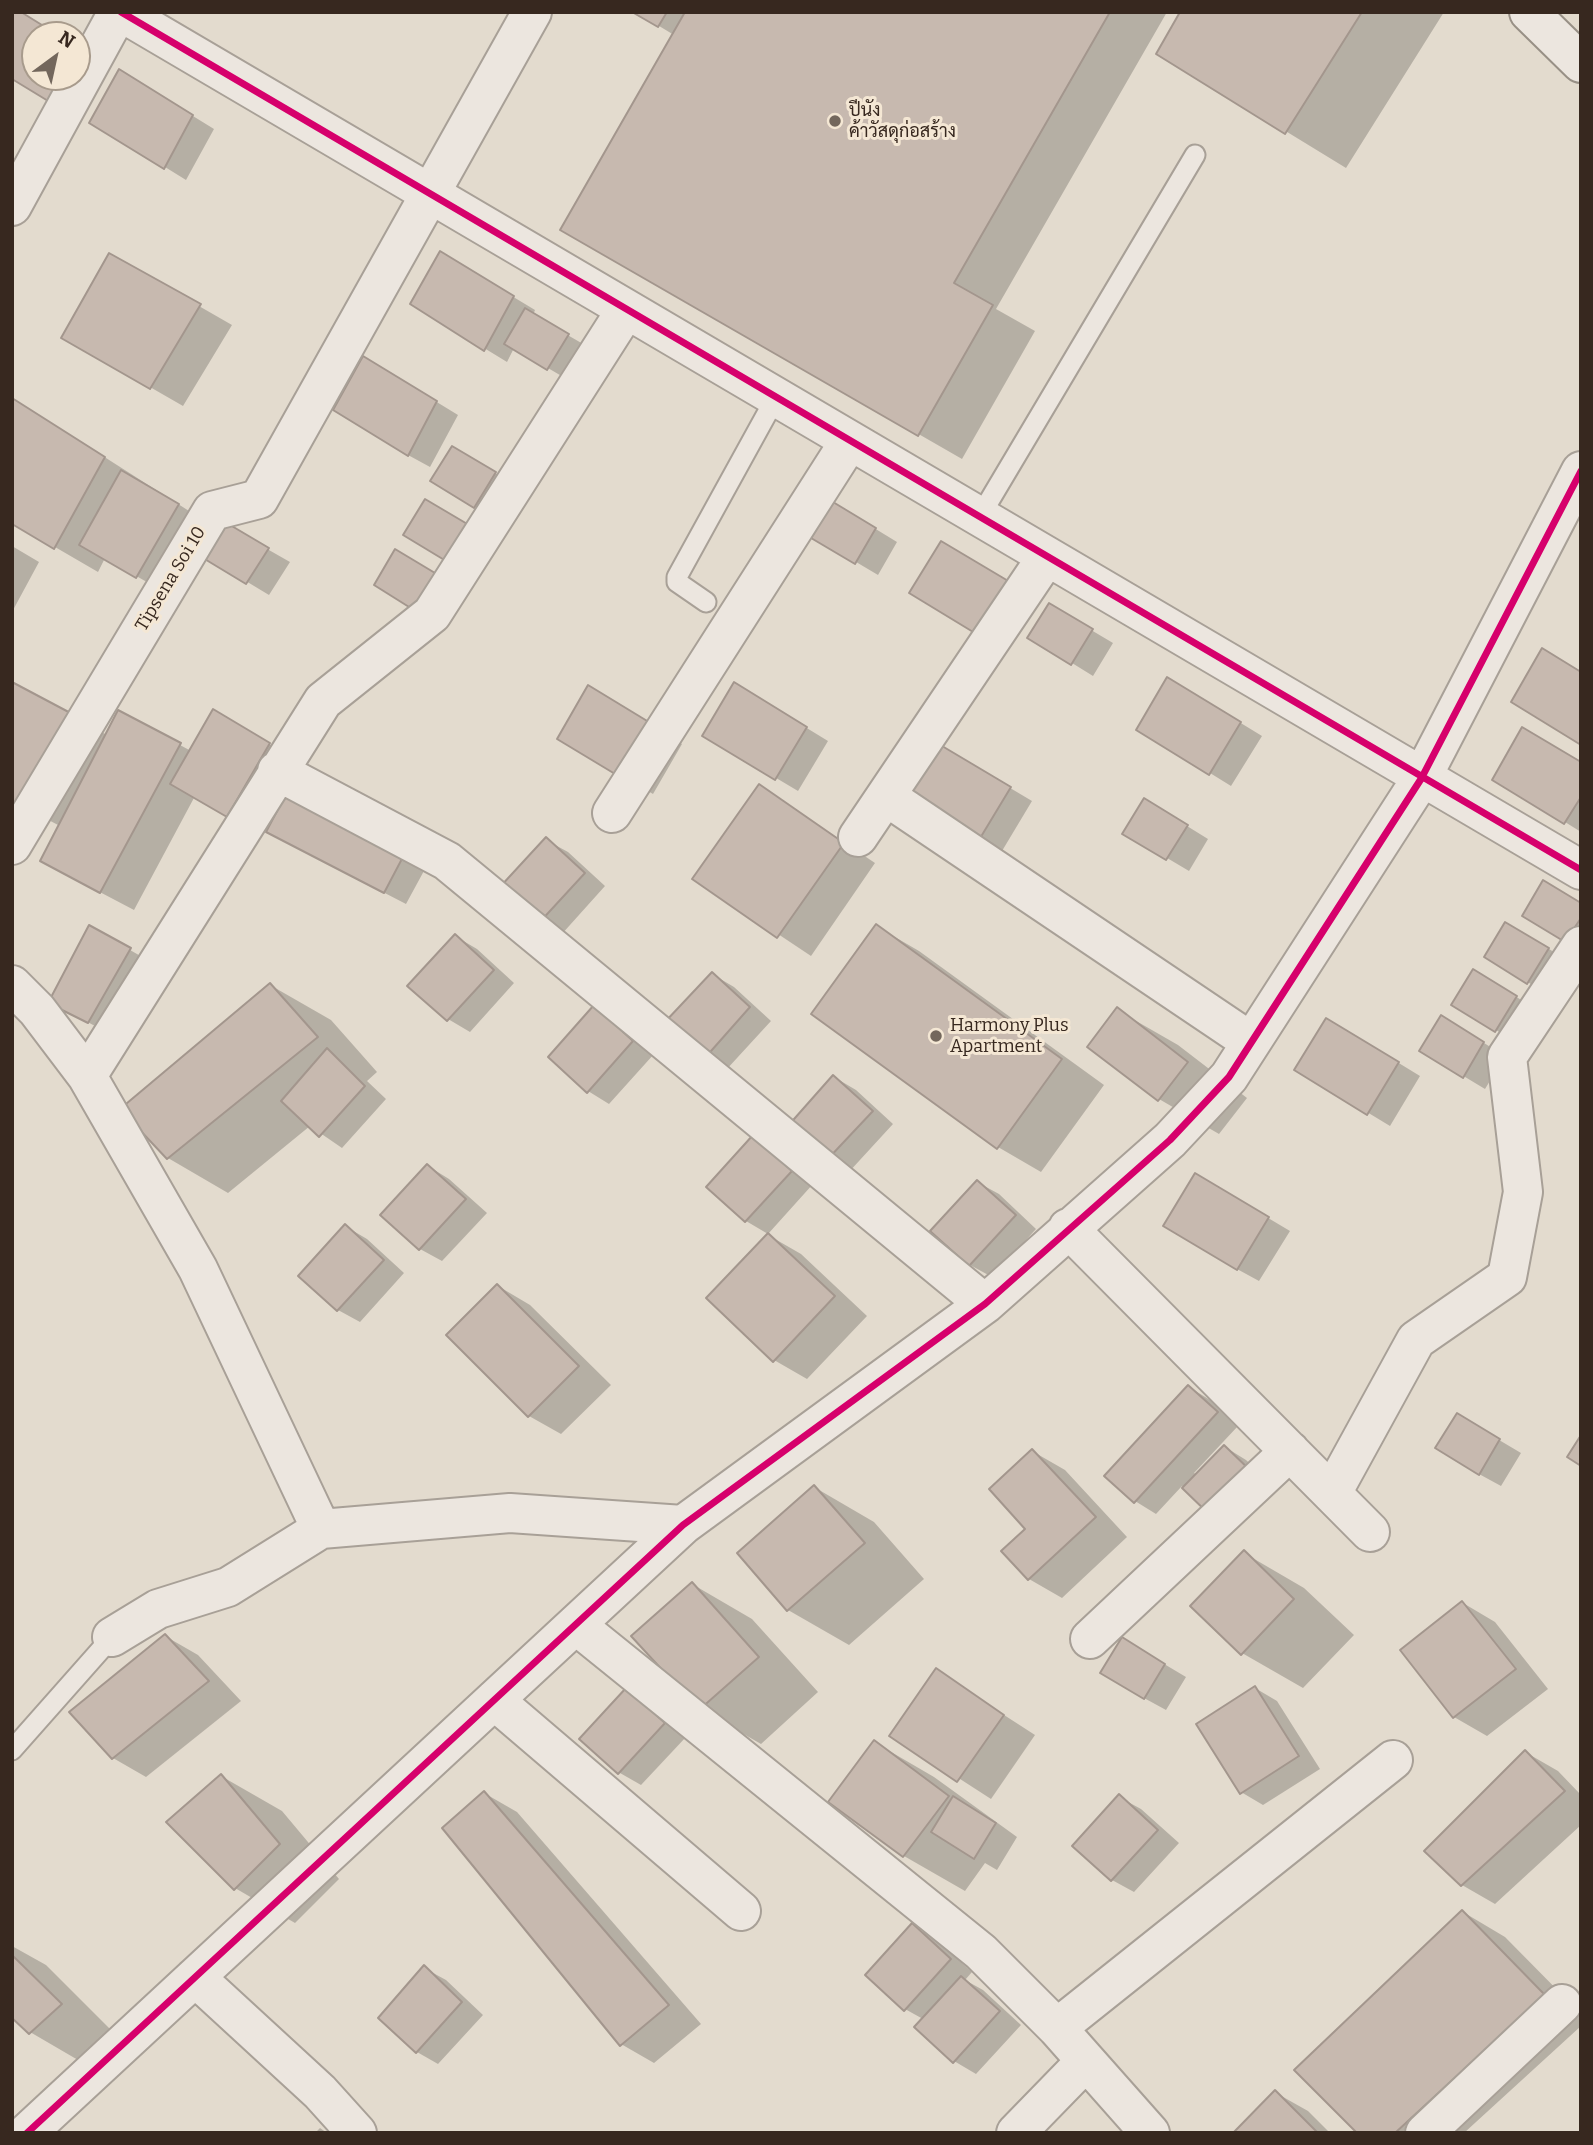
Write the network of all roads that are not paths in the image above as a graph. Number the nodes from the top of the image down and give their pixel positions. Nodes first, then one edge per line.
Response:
1 (119, 12) edge
2 (533, 12) edge
3 (1530, 12) edge
4 (1581, 63) edge
5 (1195, 155) dead end
6 (430, 194) junction
7 (12, 206) edge
8 (626, 310) junction
9 (775, 399) junction
10 (849, 442) junction
11 (1581, 471) edge
12 (979, 518) junction
13 (1046, 558) junction
14 (706, 602) dead end
15 (277, 771) junction
16 (1422, 779) junction
17 (900, 804) dead end
18 (612, 813) dead end
19 (858, 837) dead end
20 (12, 845) edge
21 (1581, 870) edge
22 (1581, 946) edge
23 (12, 985) edge
24 (1251, 1042) junction
25 (87, 1076) junction
26 (1068, 1228) junction
27 (985, 1304) junction
28 (1290, 1451) junction
29 (1332, 1493) junction
30 (683, 1525) junction
31 (321, 1529) junction
32 (1370, 1532) dead end
33 (576, 1625) junction
34 (112, 1637) joint
35 (1090, 1639) dead end
36 (494, 1700) junction
37 (12, 1750) edge
38 (1393, 1760) dead end
39 (741, 1911) dead end
40 (195, 1977) junction
41 (1562, 2004) dead end
42 (1057, 2028) junction
43 (1086, 2061) junction
44 (27, 2133) edge
45 (357, 2133) edge
46 (1016, 2133) edge
47 (1150, 2133) edge
48 (1425, 2133) edge

1 - 6 street
1 - 7 street
2 - 6 street, Tipsena Soi 10
3 - 4 street
5 - 12 lane
6 - 8 street
6 - 20 street, Tipsena Soi 10
8 - 9 street
8 - 15 street
9 - 10 street
9 - 14 lane
10 - 12 street
10 - 18 street
11 - 16 street
12 - 13 street
13 - 16 street
13 - 19 street
15 - 25 street
15 - 27 street
16 - 21 street
16 - 24 street
17 - 24 street
22 - 29 street
23 - 25 street
24 - 26 street
25 - 31 street
26 - 27 street
26 - 28 street
27 - 30 street
28 - 29 street
28 - 35 street
29 - 32 street
30 - 31 street
30 - 33 street
31 - 34 street
33 - 36 street
33 - 42 street
34 - 37 lane
36 - 39 street
36 - 40 street
38 - 42 street
40 - 44 street
40 - 45 street
41 - 48 street
42 - 43 street
43 - 46 street
43 - 47 street

